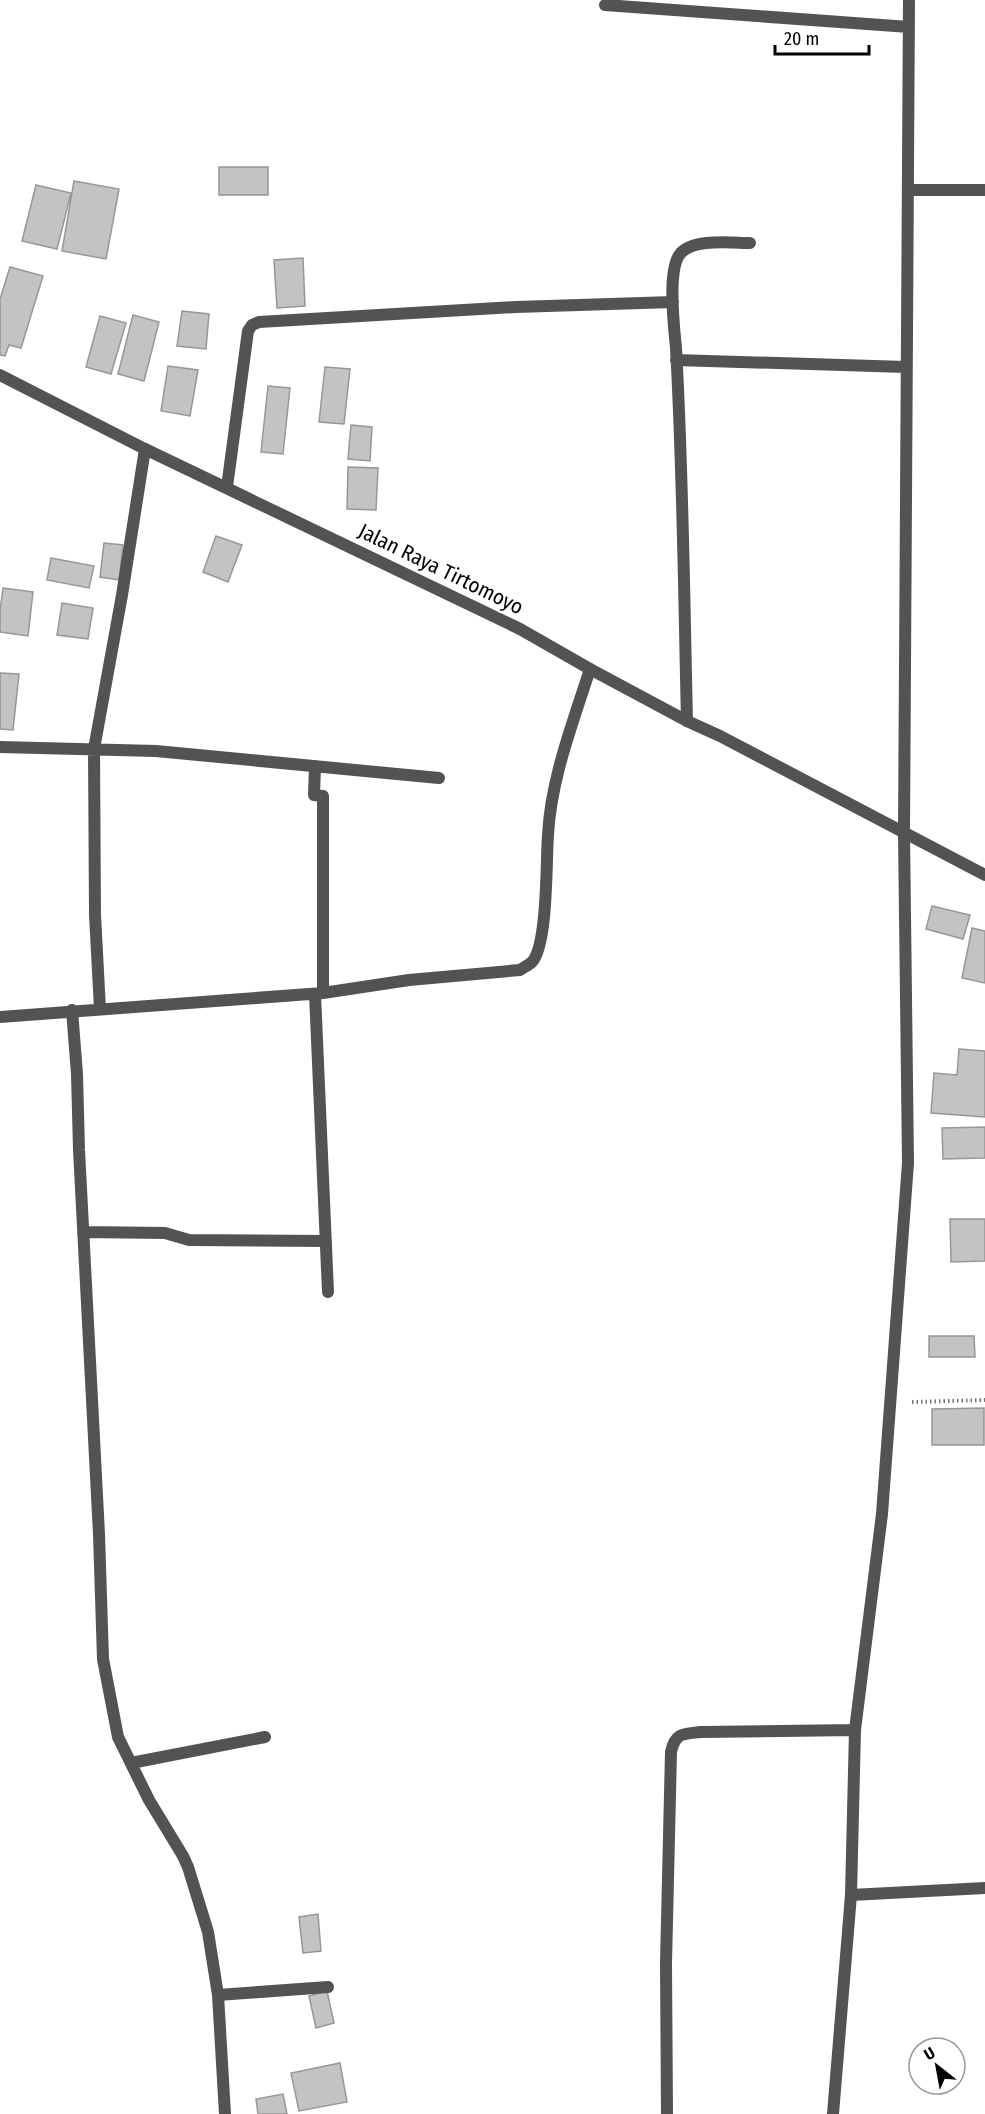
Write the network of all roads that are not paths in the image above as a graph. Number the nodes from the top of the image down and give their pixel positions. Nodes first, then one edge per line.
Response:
1 (909, 0) edge
2 (605, 5) dead end
3 (909, 27) junction
4 (909, 190) junction
5 (985, 190) edge
6 (750, 243) dead end
7 (673, 302) junction
8 (676, 360) junction
9 (906, 368) junction
10 (0, 375) edge
11 (145, 449) junction
12 (227, 487) junction
13 (590, 669) junction
14 (687, 721) junction
15 (0, 747) edge
16 (94, 749) junction
17 (315, 766) junction
18 (439, 778) dead end
19 (898, 829) junction
20 (985, 875) edge
21 (319, 993) junction
22 (100, 1009) junction
23 (72, 1010) junction
24 (0, 1017) edge
25 (83, 1232) junction
26 (326, 1241) junction
27 (328, 1292) dead end
28 (855, 1730) junction
29 (266, 1737) dead end
30 (131, 1763) junction
31 (985, 1888) edge
32 (851, 1895) junction
33 (328, 1987) dead end
34 (218, 1995) junction
35 (225, 2114) edge
36 (667, 2114) edge
37 (833, 2114) edge

1 - 3 street
2 - 3 street
3 - 4 street
4 - 5 street
4 - 9 street
6 - 7 street
7 - 8 street
7 - 12 street
8 - 9 street
8 - 14 street
9 - 19 street
10 - 11 street, Jalan Raya Tirtomoyo
11 - 12 street, Jalan Raya Tirtomoyo
11 - 16 street
12 - 13 street, Jalan Raya Tirtomoyo
13 - 14 street, Jalan Raya Tirtomoyo
13 - 21 street
14 - 19 street, Jalan Raya Tirtomoyo
15 - 16 street
16 - 17 street
16 - 22 street
17 - 18 street
17 - 21 street
19 - 20 street, Jalan Raya Tirtomoyo
19 - 28 street
21 - 22 street
21 - 26 street
22 - 23 street
23 - 24 street
23 - 25 street
25 - 26 street
25 - 30 street
26 - 27 street
28 - 32 street
28 - 36 street
29 - 30 street
30 - 34 street
31 - 32 street
32 - 37 street
33 - 34 street
34 - 35 street

